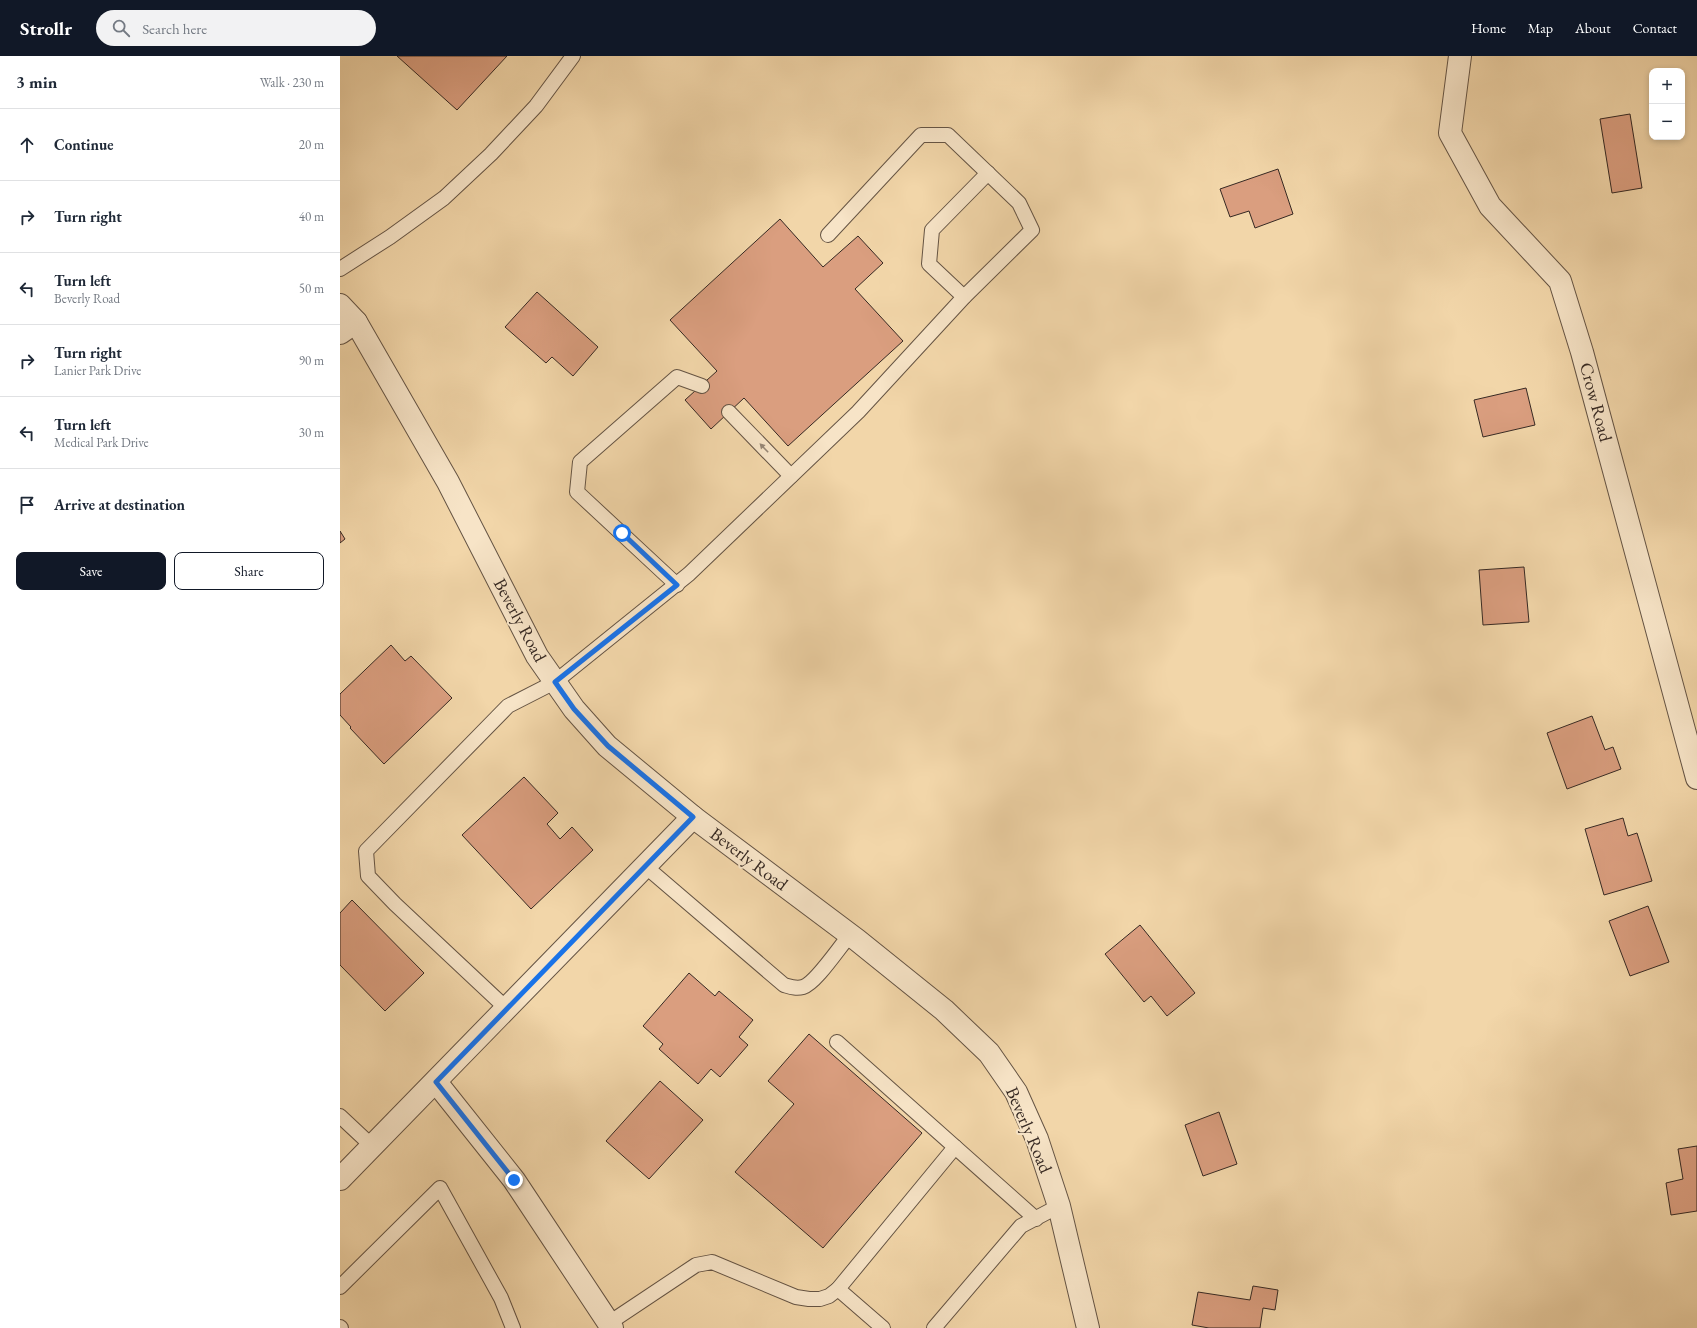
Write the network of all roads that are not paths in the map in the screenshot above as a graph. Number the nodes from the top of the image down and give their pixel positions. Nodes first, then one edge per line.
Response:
1 (573, 56) edge
2 (1460, 56) edge
3 (988, 173) junction
4 (828, 234) dead end
5 (340, 269) edge
6 (964, 297) junction
7 (340, 305) edge
8 (348, 327) edge
9 (702, 386) dead end
10 (729, 412) dead end
11 (791, 476) junction
12 (677, 585) junction
13 (555, 682) junction
14 (1697, 778) edge
15 (693, 817) junction
16 (645, 866) junction
17 (850, 935) junction
18 (507, 1009) junction
19 (837, 1042) dead end
20 (436, 1082) junction
21 (340, 1116) edge
22 (372, 1146) junction
23 (955, 1147) junction
24 (340, 1179) edge
25 (1059, 1206) junction
26 (1036, 1218) junction
27 (340, 1287) edge
28 (838, 1289) junction
29 (610, 1326) edge
30 (512, 1328) edge
31 (883, 1328) edge
32 (934, 1328) edge
33 (1088, 1328) edge

1 - 5 lane
2 - 14 street, Crow Road
3 - 4 lane
3 - 6 lane
3 - 6 lane
6 - 11 lane
7 - 8 street, Beverly Road
8 - 13 street, Beverly Road
9 - 12 lane
11 -> 10 lane
11 - 12 lane
12 - 13 lane
13 - 15 street, Beverly Road
13 - 18 lane
15 - 16 street
15 - 17 street, Beverly Road
16 - 17 lane
16 - 18 street
17 - 25 street, Beverly Road
18 - 20 street
19 - 23 lane
20 - 22 street
20 - 29 street
21 - 22 lane
22 - 24 street
23 - 26 lane
23 - 28 lane
25 - 26 lane
25 - 33 street, Beverly Road
26 - 32 lane
27 - 30 lane
28 - 29 lane
28 - 31 lane

